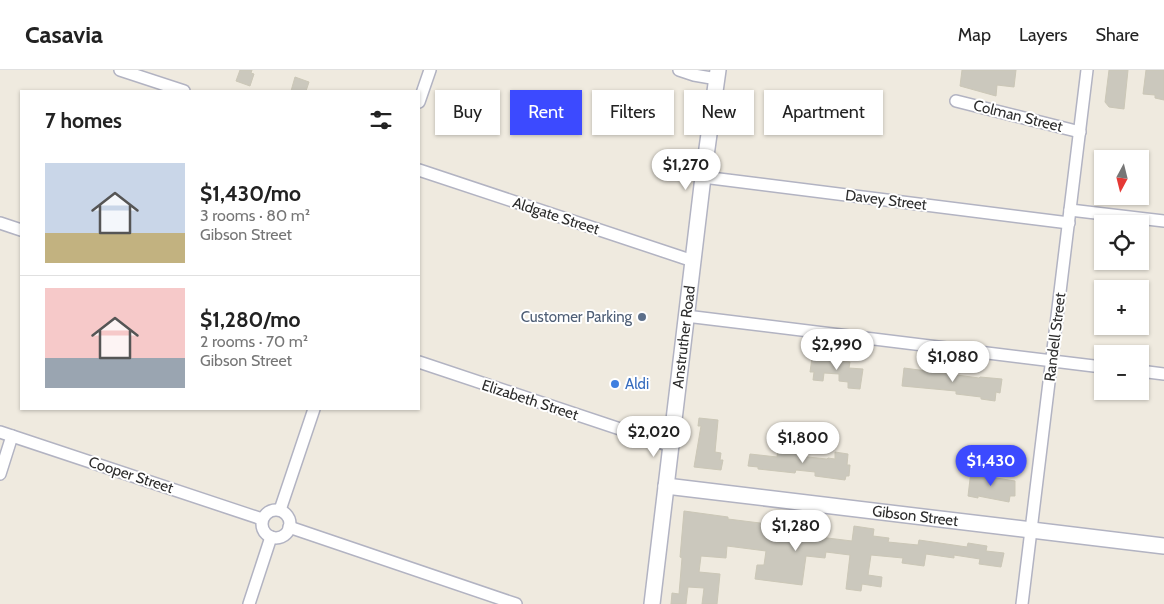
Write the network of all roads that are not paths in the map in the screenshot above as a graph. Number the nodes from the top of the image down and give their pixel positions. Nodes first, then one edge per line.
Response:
1 (120, 70) edge
2 (430, 70) edge
3 (678, 70) edge
4 (1087, 70) edge
5 (717, 74) edge
6 (181, 90) edge
7 (420, 99) edge
8 (956, 100) dead end
9 (1080, 132) junction
10 (420, 170) edge
11 (703, 177) junction
12 (1070, 210) junction
13 (1164, 221) edge
14 (0, 222) edge
15 (1069, 223) junction
16 (20, 230) edge
17 (693, 261) junction
18 (686, 316) junction
19 (1052, 361) junction
20 (420, 362) edge
21 (1094, 366) edge
22 (1149, 372) edge
23 (1164, 374) edge
24 (314, 410) edge
25 (0, 432) edge
26 (12, 436) junction
27 (671, 446) junction
28 (0, 474) edge
29 (666, 486) junction
30 (280, 510) junction
31 (262, 519) junction
32 (289, 527) junction
33 (1031, 530) junction
34 (272, 537) junction
35 (1164, 546) edge
36 (249, 604) edge
37 (516, 604) edge
38 (652, 604) edge
39 (1022, 604) edge

1 - 6 street
2 - 7 street
3 - 5 street
4 - 9 street, Randell Street
5 - 11 main road, Anstruther Road
8 - 9 street, Colman Street
9 - 12 street, Randell Street
10 - 17 street, Aldgate Street
11 - 15 street, Davey Street
11 - 17 main road, Anstruther Road
12 - 13 street
12 - 15 street, Randell Street
14 - 16 street
15 - 19 street, Randell Street
17 - 18 main road, Anstruther Road
18 - 19 street
18 - 27 main road, Anstruther Road
19 - 21 street
19 - 33 street, Randell Street
20 - 27 street, Elizabeth Street
22 - 23 street
24 - 30 street
25 - 26 street, Cooper Street
26 - 28 street
26 - 31 street, Cooper Street
27 - 29 main road, Anstruther Road
29 - 33 main road, Gibson Street
29 - 38 main road, Anstruther Road
30 - 31 street
30 - 32 street
31 - 34 street
32 - 34 street
32 - 37 street
33 - 35 main road, Gibson Street
33 - 39 street, Randell Street
34 - 36 street

